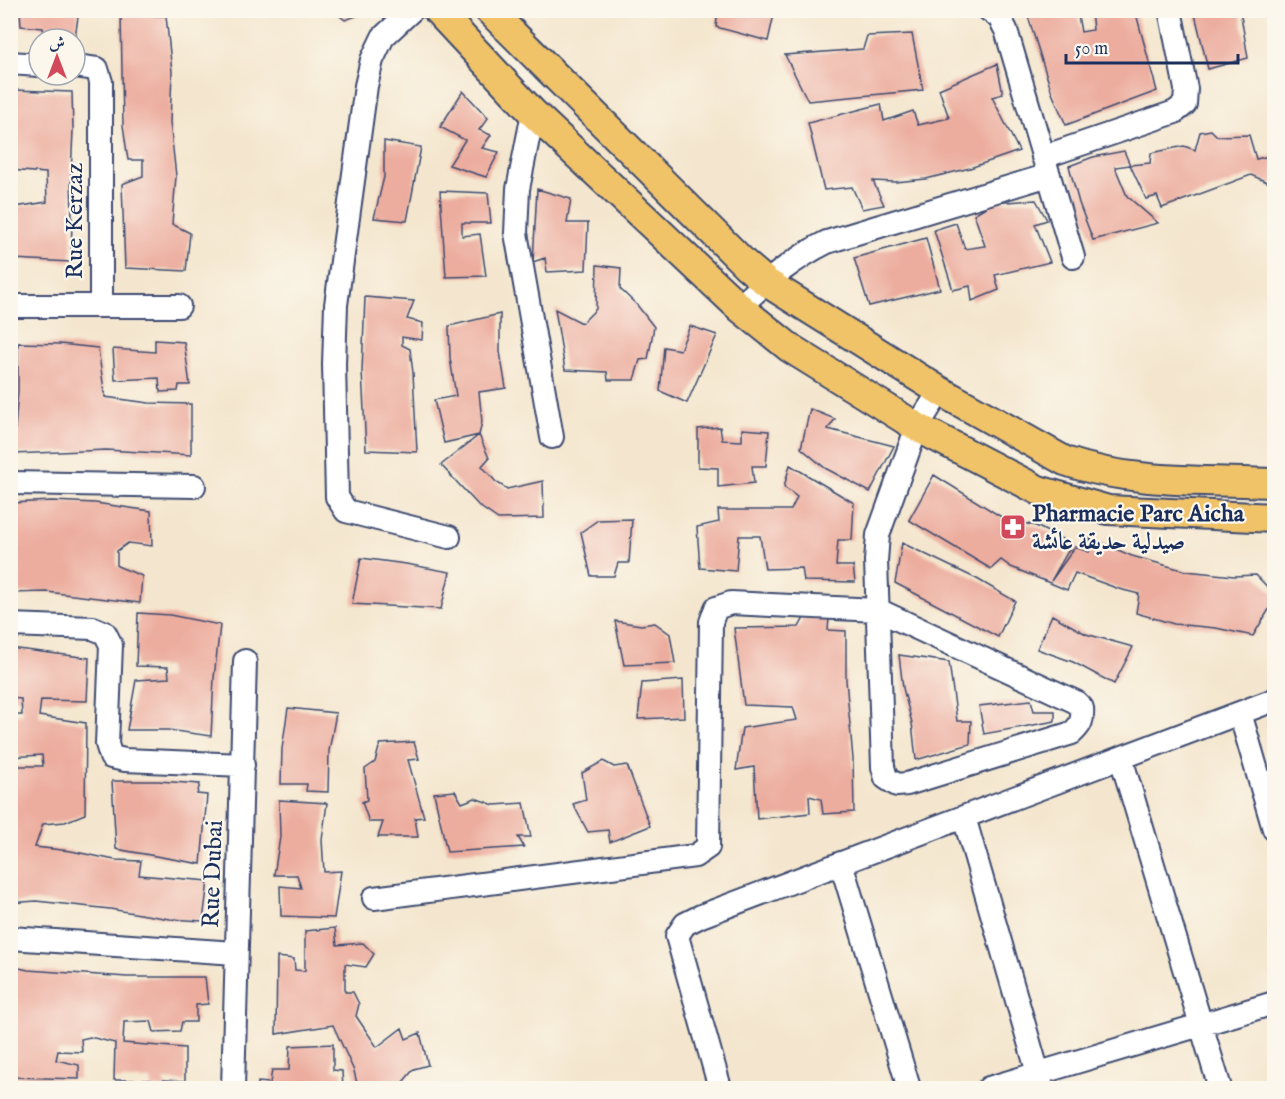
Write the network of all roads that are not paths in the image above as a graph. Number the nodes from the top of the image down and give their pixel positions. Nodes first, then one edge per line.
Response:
1 (412, 10) edge
2 (437, 10) edge
3 (489, 10) edge
4 (989, 10) edge
5 (1170, 10) edge
6 (10, 63) edge
7 (27, 64) edge
8 (87, 68) edge
9 (533, 113) junction
10 (1046, 166) junction
11 (1073, 257) dead end
12 (766, 282) junction
13 (101, 305) junction
14 (10, 306) edge
15 (179, 306) dead end
16 (739, 307) junction
17 (940, 391) junction
18 (917, 427) junction
19 (552, 437) dead end
20 (10, 483) edge
21 (1275, 483) edge
22 (194, 486) dead end
23 (1275, 518) edge
24 (449, 537) dead end
25 (878, 610) junction
26 (10, 625) edge
27 (245, 661) dead end
28 (1275, 700) edge
29 (1240, 713) junction
30 (1121, 758) junction
31 (243, 765) junction
32 (964, 817) junction
33 (1275, 829) edge
34 (841, 863) junction
35 (374, 898) dead end
36 (10, 938) edge
37 (236, 953) junction
38 (1275, 1003) edge
39 (1200, 1025) junction
40 (1041, 1081) edge
41 (233, 1089) edge
42 (720, 1089) edge
43 (909, 1089) edge
44 (989, 1089) edge
45 (1220, 1089) edge

1 - 24 street
2 - 9 main road
3 - 12 main road
4 - 10 street
5 - 10 street
6 - 7 street
8 - 13 street, Rue Kerzaz
9 - 16 main road
9 - 19 street
10 - 11 street
10 - 12 street
12 - 16 street
12 - 17 main road
13 - 14 street, Rue Kerzaz
13 - 15 street
16 - 18 main road
17 - 18 street
17 - 21 main road
18 - 23 main road
18 - 25 street
20 - 22 street
25 - 25 street
25 - 35 street
26 - 31 street
27 - 31 street, Rue Dubai
28 - 29 street
29 - 30 street
29 - 33 street
30 - 32 street
30 - 39 street
31 - 37 street, Rue Dubai
32 - 34 street
32 - 40 street
34 - 42 street
34 - 43 street
36 - 37 street
37 - 41 street, Rue Dubai
38 - 39 street
39 - 40 street
39 - 45 street
40 - 44 street

